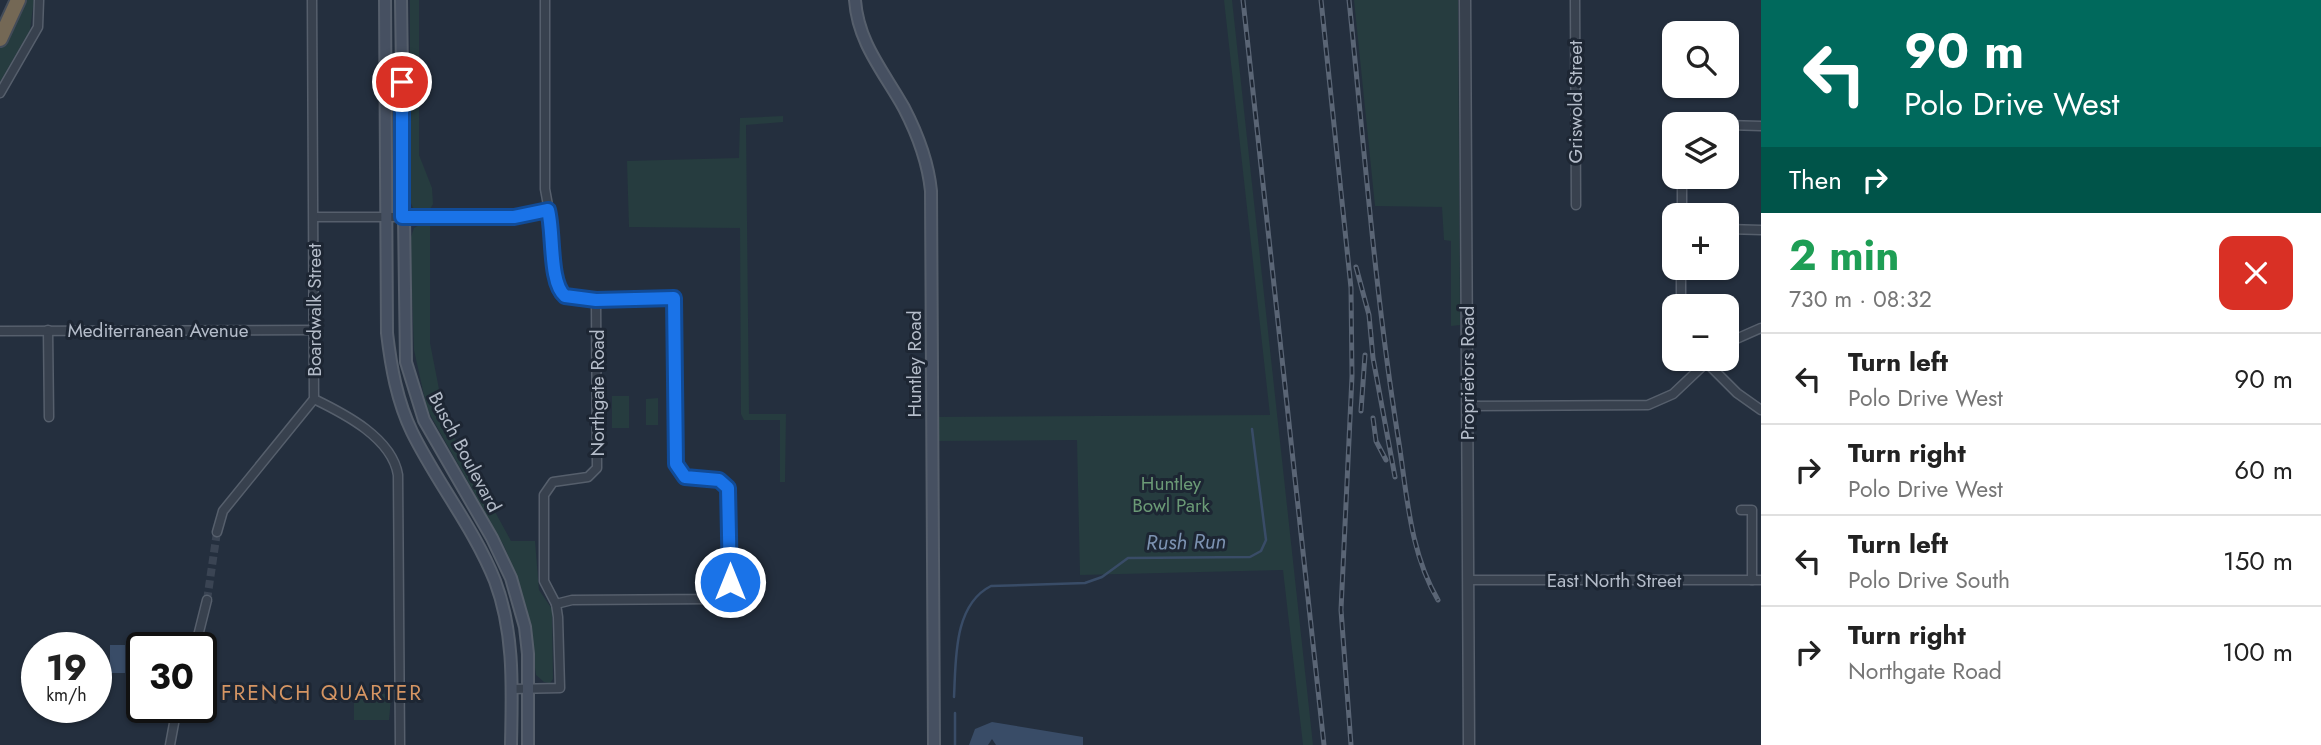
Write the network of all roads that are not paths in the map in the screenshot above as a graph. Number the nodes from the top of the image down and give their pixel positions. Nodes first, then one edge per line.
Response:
1 (18, 0) edge
2 (39, 0) edge
3 (312, 0) edge
4 (386, 0) edge
5 (401, 0) edge
6 (545, 0) edge
7 (855, 0) edge
8 (1465, 0) edge
9 (1575, 0) edge
10 (0, 39) edge
11 (0, 93) edge
12 (1739, 125) edge
13 (1761, 126) edge
14 (1576, 205) dead end
15 (548, 210) junction
16 (388, 217) junction
17 (402, 217) junction
18 (314, 218) junction
19 (1739, 229) edge
20 (1761, 230) edge
21 (596, 300) junction
22 (1761, 328) edge
23 (48, 330) junction
24 (315, 330) junction
25 (0, 331) edge
26 (1739, 338) edge
27 (1696, 371) edge
28 (1717, 371) edge
29 (314, 399) junction
30 (1467, 406) junction
31 (1761, 410) edge
32 (49, 417) dead end
33 (1741, 510) dead end
34 (217, 532) tunnel mouth
35 (1468, 580) junction
36 (1756, 580) edge
37 (207, 600) tunnel mouth
38 (556, 604) junction
39 (199, 632) edge
40 (512, 689) junction
41 (528, 689) junction
42 (174, 723) edge
43 (170, 745) edge
44 (400, 745) edge
45 (511, 745) edge
46 (528, 745) edge
47 (934, 745) edge
48 (1469, 745) edge

1 - 10 highway
2 - 11 street
3 - 18 street, Boardwalk Street
4 - 16 main road, Busch Boulevard
5 - 17 main road, Busch Boulevard
6 - 15 street
7 - 47 main road, Huntley Road
8 - 30 street, Proprietors Road
9 - 14 street, Griswold Street
12 - 13 street
15 - 17 street
15 - 21 street
16 - 17 street
16 - 18 street
16 - 40 main road, Busch Boulevard
17 - 41 main road, Busch Boulevard
18 - 24 street, Boardwalk Street
19 - 20 street
21 - 38 street, Northgate Road
21 - 38 street
22 - 26 street
23 - 24 street, Mediterranean Avenue
23 - 25 street, Mediterranean Avenue
23 - 32 street
24 - 29 street, Boardwalk Street
27 - 30 street
28 - 31 street
29 - 34 street
29 - 44 street, Boardwalk Street
30 - 35 street, Proprietors Road
33 - 36 street
35 - 36 street, East North Street
35 - 48 street, Proprietors Road
37 - 39 street
38 - 41 street, Northgate Road
40 - 41 street, Northgate Road
40 - 45 main road, Busch Boulevard
41 - 46 main road, Busch Boulevard
42 - 43 street

